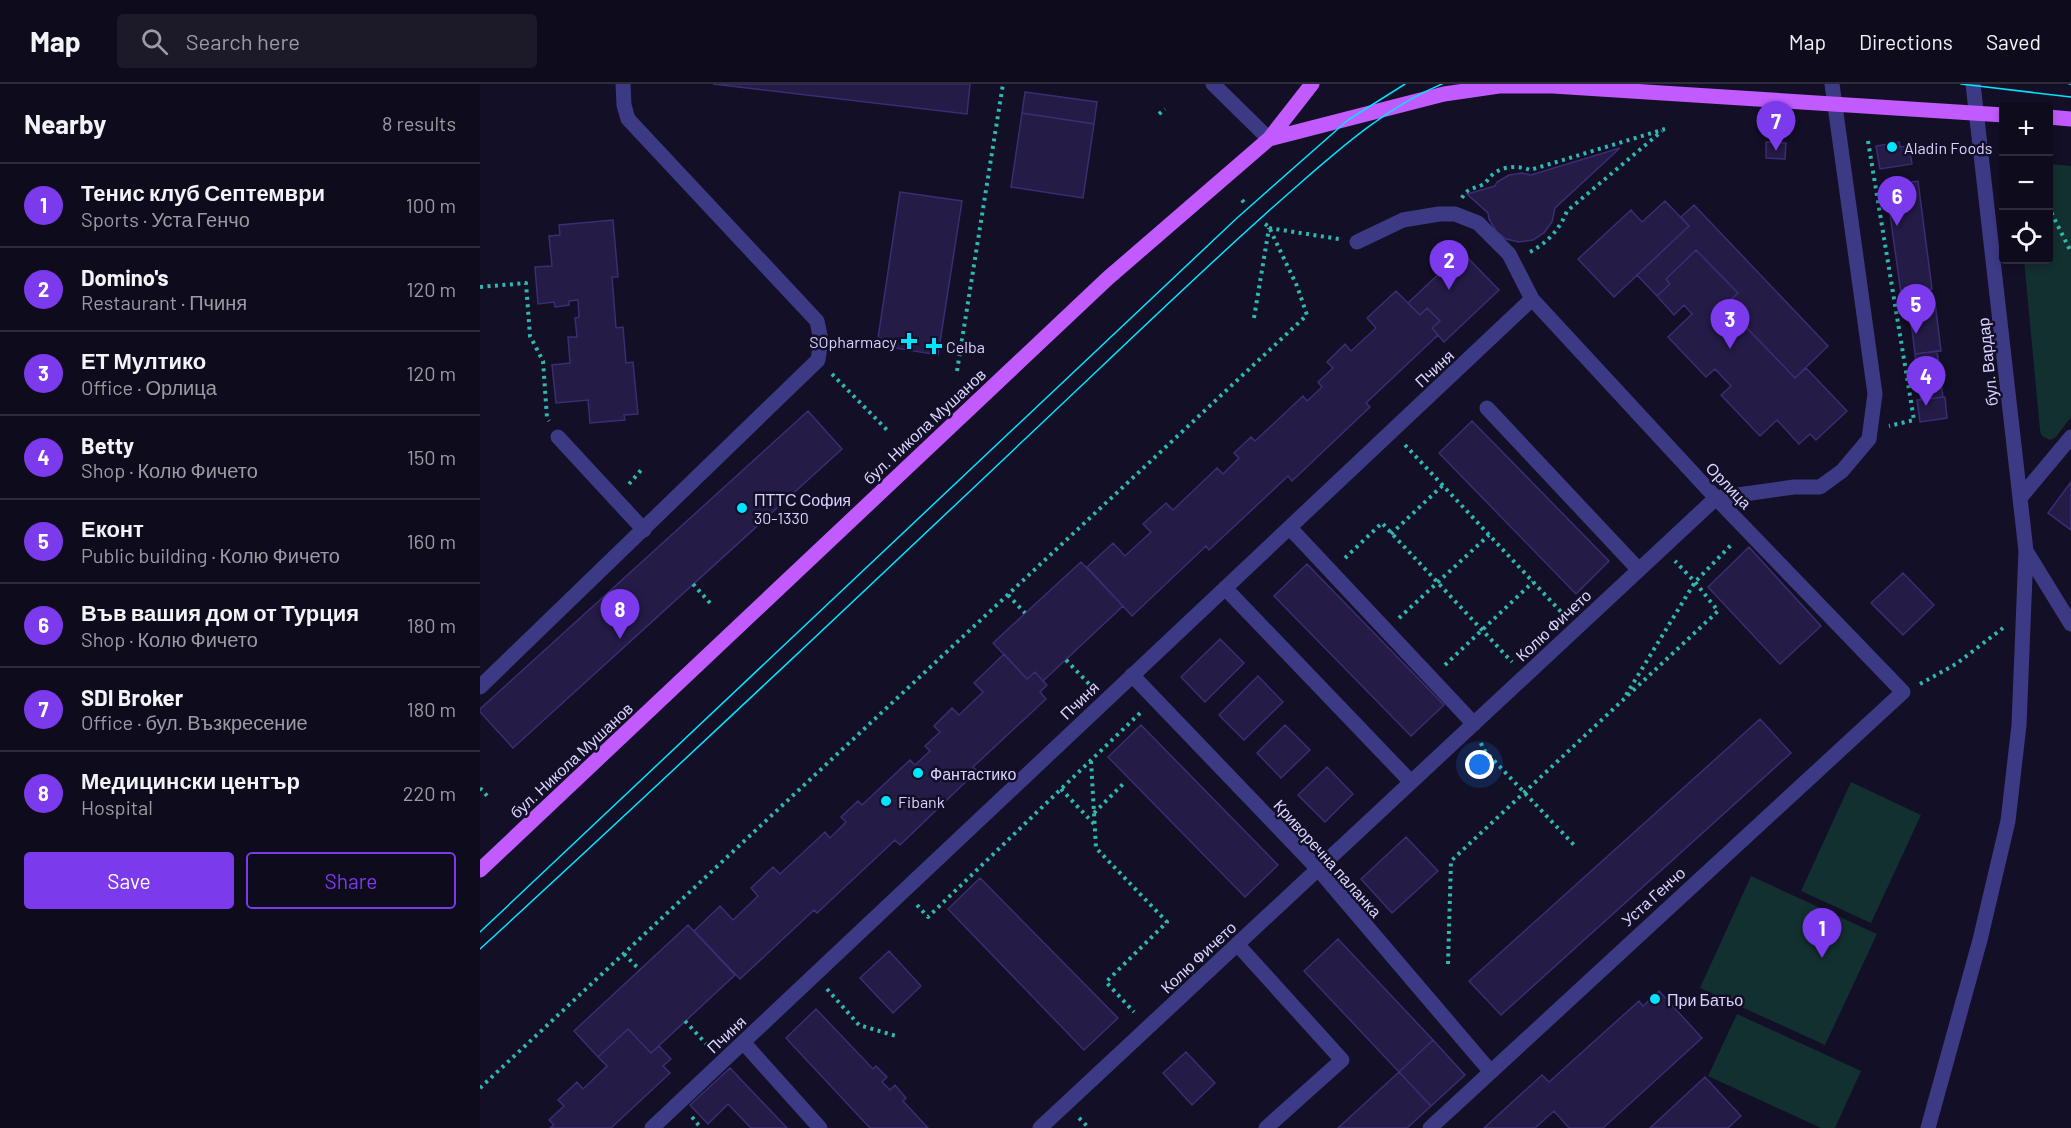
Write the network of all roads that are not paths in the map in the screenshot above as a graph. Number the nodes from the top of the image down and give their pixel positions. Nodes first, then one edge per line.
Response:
1 (623, 84) edge
2 (1213, 84) edge
3 (1312, 84) edge
4 (1832, 84) edge
5 (1973, 84) edge
6 (1834, 104) junction
7 (1977, 113) junction
8 (1999, 115) edge
9 (2053, 117) edge
10 (2071, 119) edge
11 (1269, 139) junction
12 (1357, 242) road end
13 (1532, 299) junction
14 (1487, 408) dead end
15 (2071, 437) edge
16 (558, 438) road end
17 (1716, 498) junction
18 (2020, 498) junction
19 (1290, 528) junction
20 (644, 530) junction
21 (2026, 550) junction
22 (1639, 570) junction
23 (1225, 588) junction
24 (2071, 624) edge
25 (1131, 675) junction
26 (480, 687) edge
27 (1903, 692) joint
28 (1474, 723) junction
29 (1411, 782) junction
30 (1318, 869) junction
31 (480, 870) edge
32 (1238, 944) junction
33 (743, 1042) junction
34 (1491, 1071) junction
35 (652, 1128) edge
36 (820, 1128) edge
37 (1040, 1128) edge
38 (1266, 1128) edge
39 (1430, 1128) edge
40 (1928, 1128) edge

1 - 20 street
2 - 11 street
3 - 11 main road, бул. Никола Мушанов
4 - 6 street
5 - 7 street, бул. Вардар
6 - 7 main road
6 - 11 main road
6 - 17 street
7 - 8 main road
7 - 18 street, бул. Вардар
9 - 10 main road
11 - 31 main road, бул. Никола Мушанов
12 - 13 street, Орлица
13 - 17 street, Орлица
13 - 19 street, Пчиня
14 - 22 street
15 - 18 street
16 - 20 street
17 - 22 street, Колю Фичето
17 - 27 street, Орлица
18 - 21 street, бул. Вардар
19 - 23 street, Пчиня
19 - 28 street
20 - 26 street
21 - 24 street, бул. Вардар
21 - 40 street
22 - 28 street, Колю Фичето
23 - 25 street, Пчиня
23 - 29 street
25 - 30 street, Криворечна паланка
25 - 33 street, Пчиня
27 - 34 street, Уста Генчо
28 - 29 street, Колю Фичето
29 - 30 street, Колю Фичето
30 - 32 street, Колю Фичето
30 - 34 street, Криворечна паланка
32 - 37 street, Колю Фичето
32 - 38 street
33 - 35 street, Пчиня
33 - 36 street
34 - 39 street, Уста Генчо

